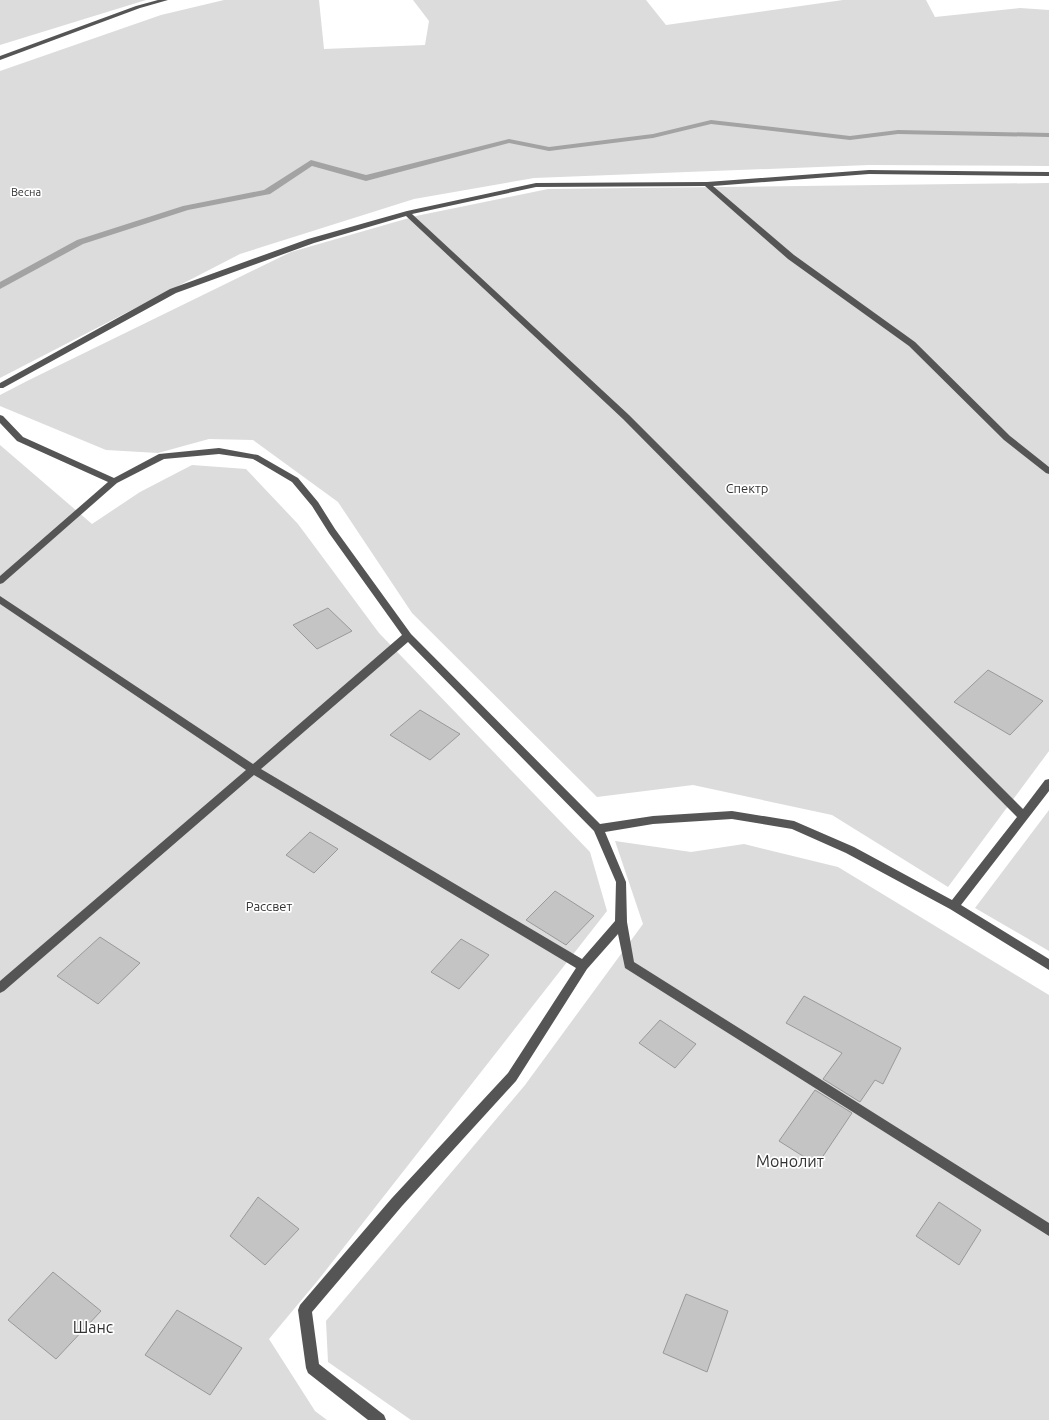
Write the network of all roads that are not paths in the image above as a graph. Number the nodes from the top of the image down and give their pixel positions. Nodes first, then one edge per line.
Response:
1 (165, 0) edge
2 (0, 58) edge
3 (1049, 174) edge
4 (707, 184) junction
5 (407, 213) junction
6 (0, 386) edge
7 (0, 418) edge
8 (1049, 471) edge
9 (114, 481) junction
10 (0, 581) edge
11 (0, 599) edge
12 (408, 636) junction
13 (252, 769) junction
14 (1049, 783) edge
15 (1024, 817) junction
16 (598, 829) junction
17 (954, 906) junction
18 (621, 922) junction
19 (1049, 965) edge
20 (583, 966) junction
21 (0, 988) edge
22 (1049, 1230) edge
23 (379, 1420) edge

1 - 2 lane
3 - 4 lane
4 - 5 lane
4 - 8 lane
5 - 6 lane
5 - 15 lane
7 - 9 lane
9 - 10 lane
9 - 12 lane
11 - 13 lane
12 - 13 lane
12 - 16 lane
13 - 20 lane
13 - 21 lane
14 - 15 lane
15 - 17 lane
16 - 17 lane
16 - 18 lane
17 - 19 lane
18 - 20 lane
18 - 22 lane
20 - 23 lane

